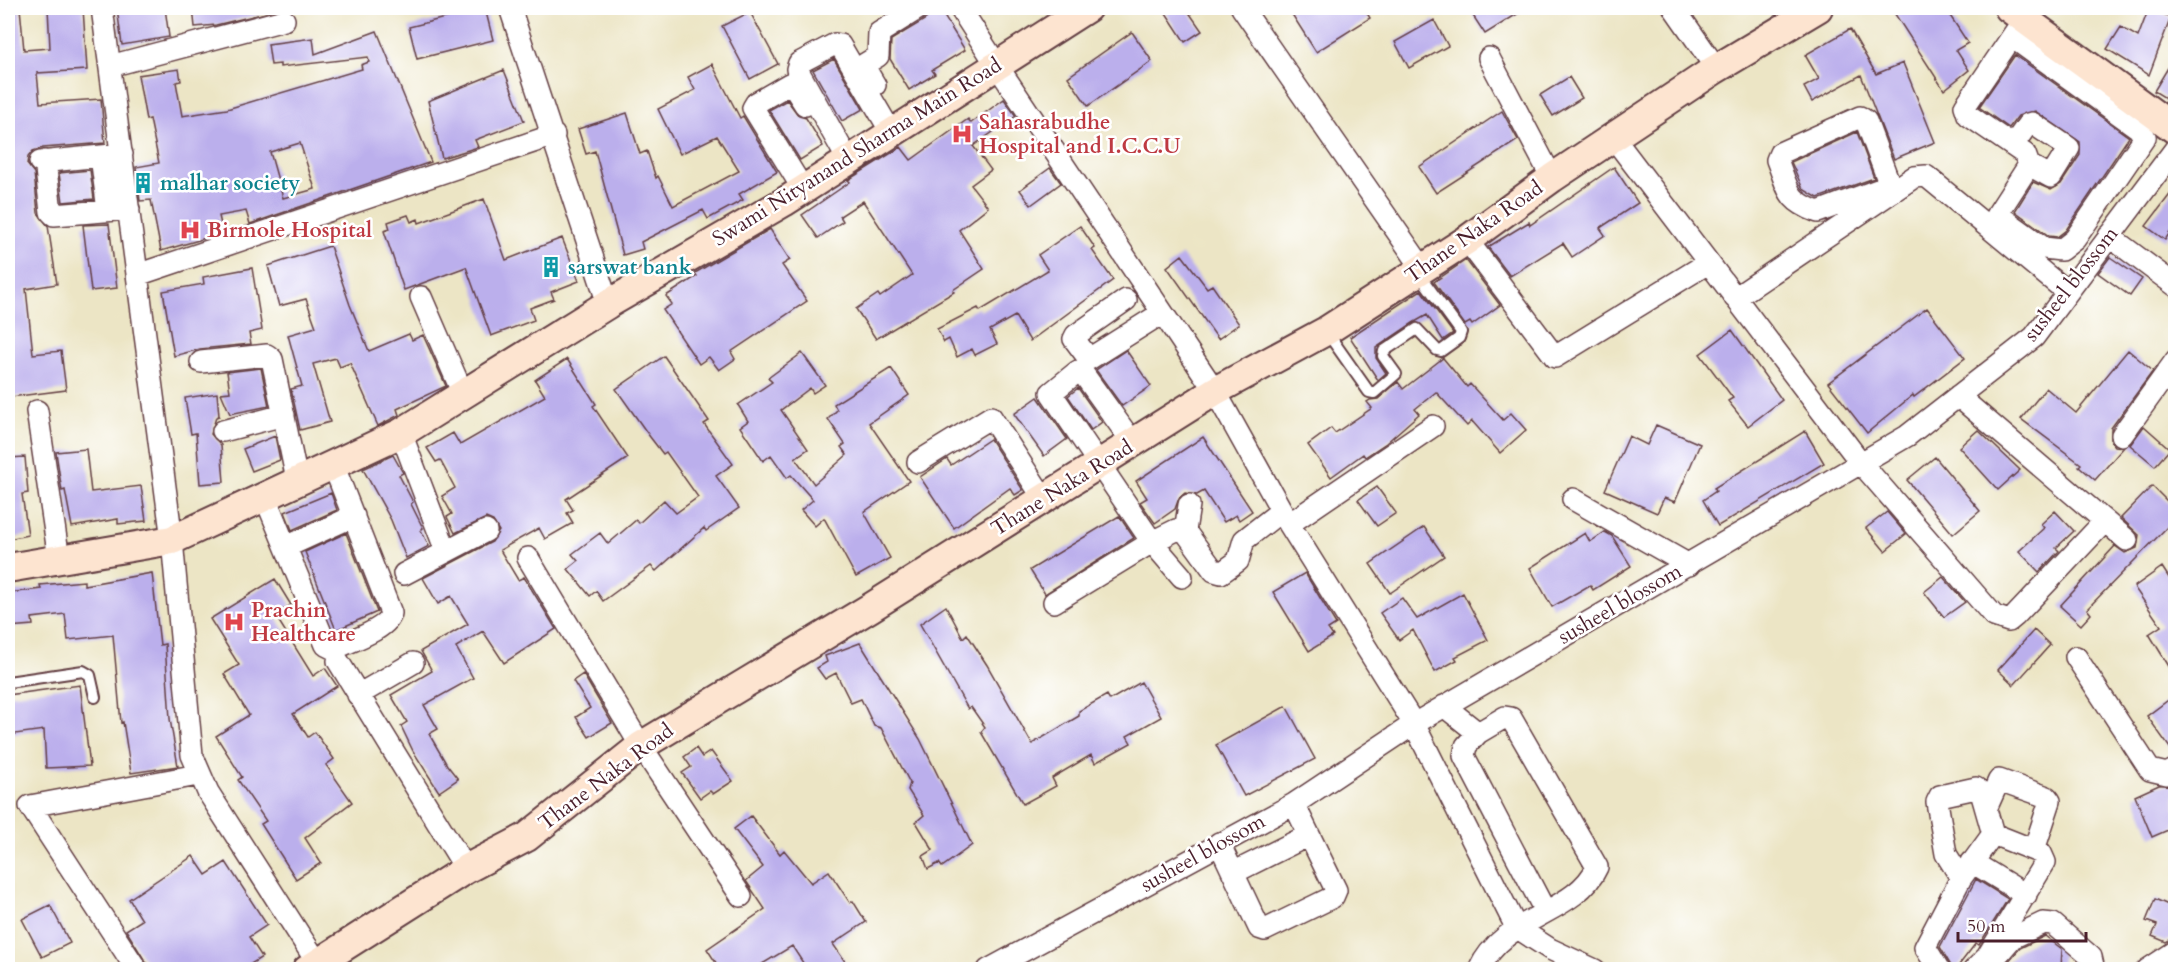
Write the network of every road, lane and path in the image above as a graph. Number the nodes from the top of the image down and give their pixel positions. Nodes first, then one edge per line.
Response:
1 (102, 8) edge
2 (510, 8) edge
3 (919, 8) edge
4 (960, 8) edge
5 (1087, 8) edge
6 (1242, 8) edge
7 (1674, 8) edge
8 (1818, 8) edge
9 (284, 20) dead end
10 (2015, 21) edge
11 (1489, 58) dead end
12 (996, 64) junction
13 (110, 66) junction
14 (1714, 70) junction
15 (896, 129) junction
16 (2175, 130) edge
17 (554, 135) junction
18 (1613, 137) junction
19 (2013, 145) junction
20 (2175, 148) edge
21 (111, 155) junction
22 (844, 163) junction
23 (2029, 165) junction
24 (1552, 178) junction
25 (803, 189) junction
26 (118, 210) junction
27 (1847, 211) junction
28 (1993, 221) junction
29 (2109, 236) junction
30 (1467, 240) junction
31 (1708, 263) junction
32 (1420, 271) junction
33 (137, 275) junction
34 (2175, 286) edge
35 (2067, 292) junction
36 (421, 297) dead end
37 (1735, 298) junction
38 (1126, 300) dead end
39 (608, 304) junction
40 (1162, 313) junction
41 (1326, 331) junction
42 (2175, 360) edge
43 (201, 362) dead end
44 (1215, 391) junction
45 (463, 394) junction
46 (1958, 396) junction
47 (37, 411) dead end
48 (284, 415) junction
49 (1433, 426) dead end
50 (224, 431) dead end
51 (401, 433) junction
52 (2121, 435) dead end
53 (1133, 443) junction
54 (918, 462) dead end
55 (1861, 463) junction
56 (333, 464) junction
57 (1099, 465) junction
58 (297, 480) junction
59 (265, 496) junction
60 (1044, 499) junction
61 (1573, 499) dead end
62 (1189, 505) dead end
63 (354, 516) junction
64 (1285, 517) junction
65 (2104, 522) junction
66 (486, 531) dead end
67 (1185, 531) junction
68 (172, 540) junction
69 (2127, 540) dead end
70 (1152, 542) junction
71 (286, 546) junction
72 (446, 551) junction
73 (528, 558) dead end
74 (59, 559) junction
75 (1689, 565) junction
76 (8, 568) edge
77 (404, 574) dead end
78 (1182, 576) dead end
79 (1054, 602) dead end
80 (2076, 657) dead end
81 (338, 662) dead end
82 (413, 663) dead end
83 (8, 682) edge
84 (358, 695) junction
85 (95, 697) dead end
86 (1444, 706) junction
87 (1414, 724) junction
88 (1478, 733) junction
89 (641, 746) junction
90 (2175, 769) edge
91 (198, 775) junction
92 (1294, 804) junction
93 (1986, 809) junction
94 (1993, 834) junction
95 (1309, 835) junction
96 (1219, 843) junction
97 (2034, 850) junction
98 (466, 869) junction
99 (1967, 870) junction
100 (1233, 873) junction
101 (2026, 895) junction
102 (741, 896) dead end
103 (1545, 911) junction
104 (1516, 927) junction
105 (2175, 951) edge
106 (315, 967) edge
107 (136, 969) edge
108 (990, 969) edge
109 (1479, 969) edge
110 (1595, 969) edge
111 (1939, 969) edge
112 (1974, 969) edge
113 (1988, 969) edge
114 (2094, 969) edge
115 (2147, 969) edge

1 - 13 street
2 - 17 street
3 - 15 street
4 - 12 street
5 - 12 main road, Swami Nityanand Sharma Main Road
6 - 32 street
7 - 14 street
8 - 14 main road, Thane Naka Road
9 - 13 street
10 - 16 main road
10 - 19 street
10 - 28 street
11 - 24 street
12 - 15 main road, Swami Nityanand Sharma Main Road
12 - 40 street
13 - 21 street
14 - 18 main road, Thane Naka Road
15 - 22 main road, Swami Nityanand Sharma Main Road
15 - 22 street
17 - 33 street
17 - 39 street
18 - 24 main road, Thane Naka Road
18 - 31 street
19 - 23 street
19 - 23 street
20 - 29 street, susheel blossom
21 - 26 street
21 - 26 street
22 - 25 main road, Swami Nityanand Sharma Main Road
22 - 25 street
23 - 28 street
24 - 30 main road, Thane Naka Road
25 - 39 main road, Swami Nityanand Sharma Main Road
26 - 33 street
27 - 27 street
27 - 28 street
27 - 37 street
28 - 35 street
29 - 34 street
29 - 35 street, susheel blossom
30 - 31 street
30 - 32 main road, Thane Naka Road
31 - 37 street
32 - 41 main road, Thane Naka Road
32 - 41 lane
33 - 68 street
35 - 46 street, susheel blossom
36 - 45 street
37 - 55 street
38 - 40 street
39 - 45 main road, Swami Nityanand Sharma Main Road
40 - 44 street
41 - 44 main road, Thane Naka Road
42 - 52 street
43 - 48 street
44 - 53 main road, Thane Naka Road
44 - 64 street
45 - 51 main road, Swami Nityanand Sharma Main Road
46 - 55 street, susheel blossom
46 - 65 street
47 - 74 street
48 - 50 street
48 - 58 street
49 - 64 street
51 - 56 main road, Swami Nityanand Sharma Main Road
51 - 72 street
53 - 57 main road, Thane Naka Road
53 - 57 street
54 - 60 street
55 - 65 street
55 - 75 street, susheel blossom
56 - 58 main road, Swami Nityanand Sharma Main Road
56 - 63 street
57 - 60 main road, Thane Naka Road
57 - 70 street
58 - 59 main road, Swami Nityanand Sharma Main Road
59 - 68 main road, Swami Nityanand Sharma Main Road
59 - 71 street
60 - 89 main road, Thane Naka Road
61 - 75 street
62 - 67 street
63 - 71 street
63 - 71 street
64 - 67 street
64 - 87 street
65 - 69 street
66 - 72 street
67 - 70 street
68 - 74 main road, Swami Nityanand Sharma Main Road
68 - 91 street
70 - 78 street
70 - 79 street
72 - 77 street
73 - 89 street
74 - 76 main road, Swami Nityanand Sharma Main Road
75 - 86 street, susheel blossom
80 - 90 street
81 - 84 street
82 - 84 street
83 - 85 lane
84 - 98 street
86 - 87 street, susheel blossom
86 - 88 street
87 - 92 street, susheel blossom
87 - 104 street
88 - 103 street
88 - 103 street
89 - 98 main road, Thane Naka Road
89 - 102 street
91 - 106 street
91 - 107 street
92 - 95 street
92 - 96 street, susheel blossom
93 - 94 street
93 - 97 street
93 - 99 street
94 - 97 street
94 - 99 street
95 - 100 street
95 - 100 street
96 - 100 street
96 - 108 street, susheel blossom
97 - 101 street
98 - 106 main road, Thane Naka Road
99 - 101 street
99 - 111 street
101 - 112 street
103 - 104 street
104 - 109 street
104 - 110 street
105 - 115 street
113 - 114 street

